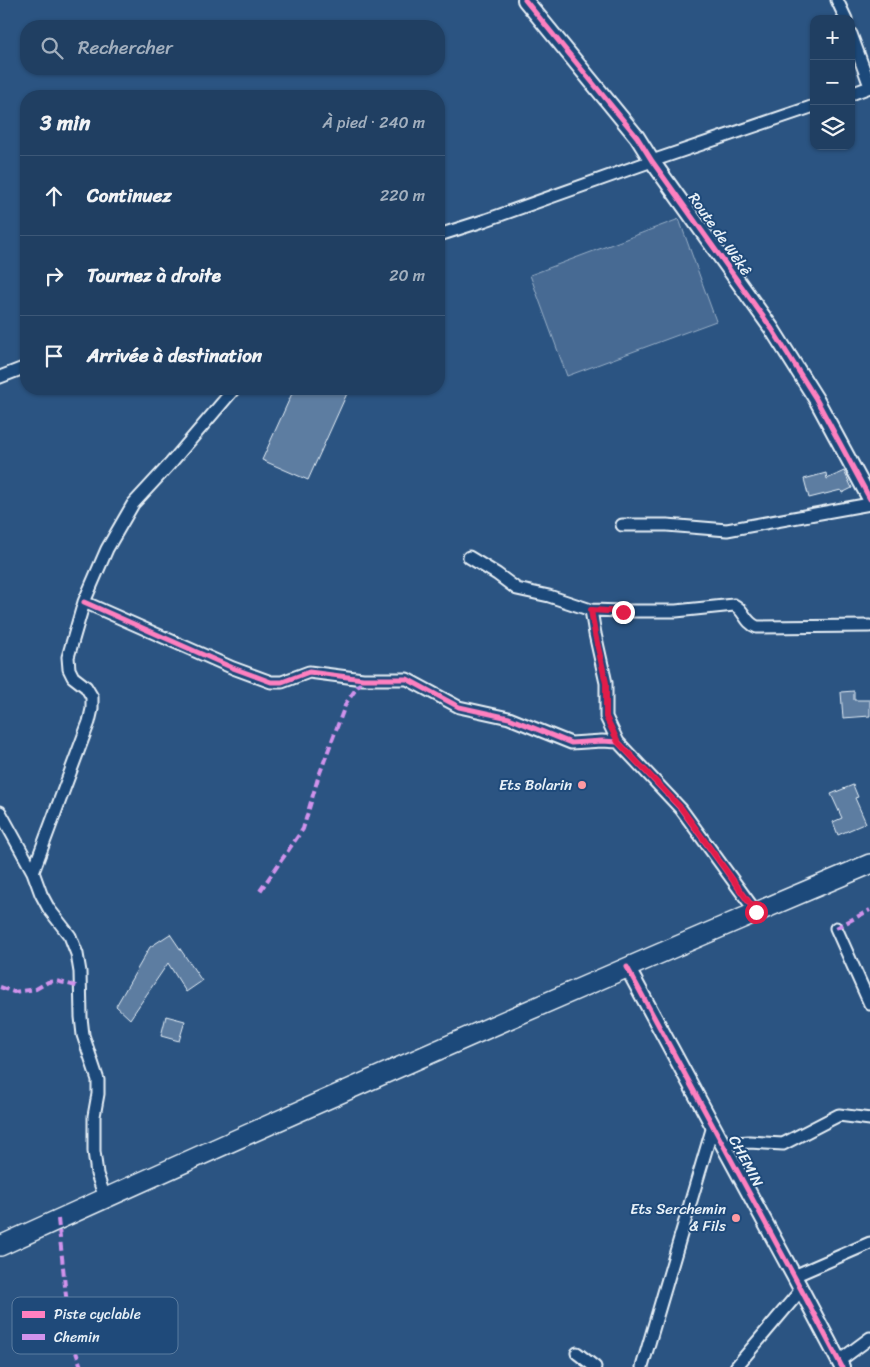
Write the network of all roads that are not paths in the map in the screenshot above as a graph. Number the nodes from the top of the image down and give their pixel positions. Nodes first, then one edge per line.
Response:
1 (524, 0) edge
2 (836, 0) edge
3 (844, 15) edge
4 (855, 45) edge
5 (870, 87) edge
6 (855, 93) edge
7 (810, 107) edge
8 (652, 161) junction
9 (445, 233) edge
10 (20, 369) edge
11 (0, 377) edge
12 (229, 395) edge
13 (870, 500) edge
14 (870, 504) edge
15 (622, 525) dead end
16 (469, 557) dead end
17 (84, 602) junction
18 (591, 610) junction
19 (870, 626) edge
20 (618, 742) junction
21 (0, 812) edge
22 (870, 864) edge
23 (33, 872) junction
24 (756, 912) junction
25 (836, 928) dead end
26 (627, 967) junction
27 (870, 1004) edge
28 (870, 1119) edge
29 (713, 1126) junction
30 (723, 1144) junction
31 (105, 1198) junction
32 (870, 1243) edge
33 (0, 1246) edge
34 (794, 1276) junction
35 (801, 1290) junction
36 (870, 1338) edge
37 (577, 1353) dead end
38 (840, 1364) edge
39 (595, 1367) edge
40 (642, 1367) edge
41 (736, 1367) edge

1 - 8 street, Route de Wêkê
2 - 3 street
4 - 5 street
5 - 6 street
7 - 8 street
8 - 9 street
8 - 13 street, Route de Wêkê
10 - 11 street
12 - 17 street
14 - 15 street
16 - 18 street
17 - 20 street
17 - 23 street
18 - 19 street
18 - 20 street
20 - 24 street
21 - 23 street
22 - 24 highway
23 - 31 street
24 - 26 highway
25 - 27 street
26 - 29 street, CHEMIN
26 - 31 highway
28 - 30 street
29 - 30 street, CHEMIN
29 - 40 street
30 - 34 street, CHEMIN
31 - 33 highway
32 - 34 street
34 - 35 street, CHEMIN
35 - 38 street, CHEMIN
35 - 41 street
36 - 38 street
37 - 39 street

